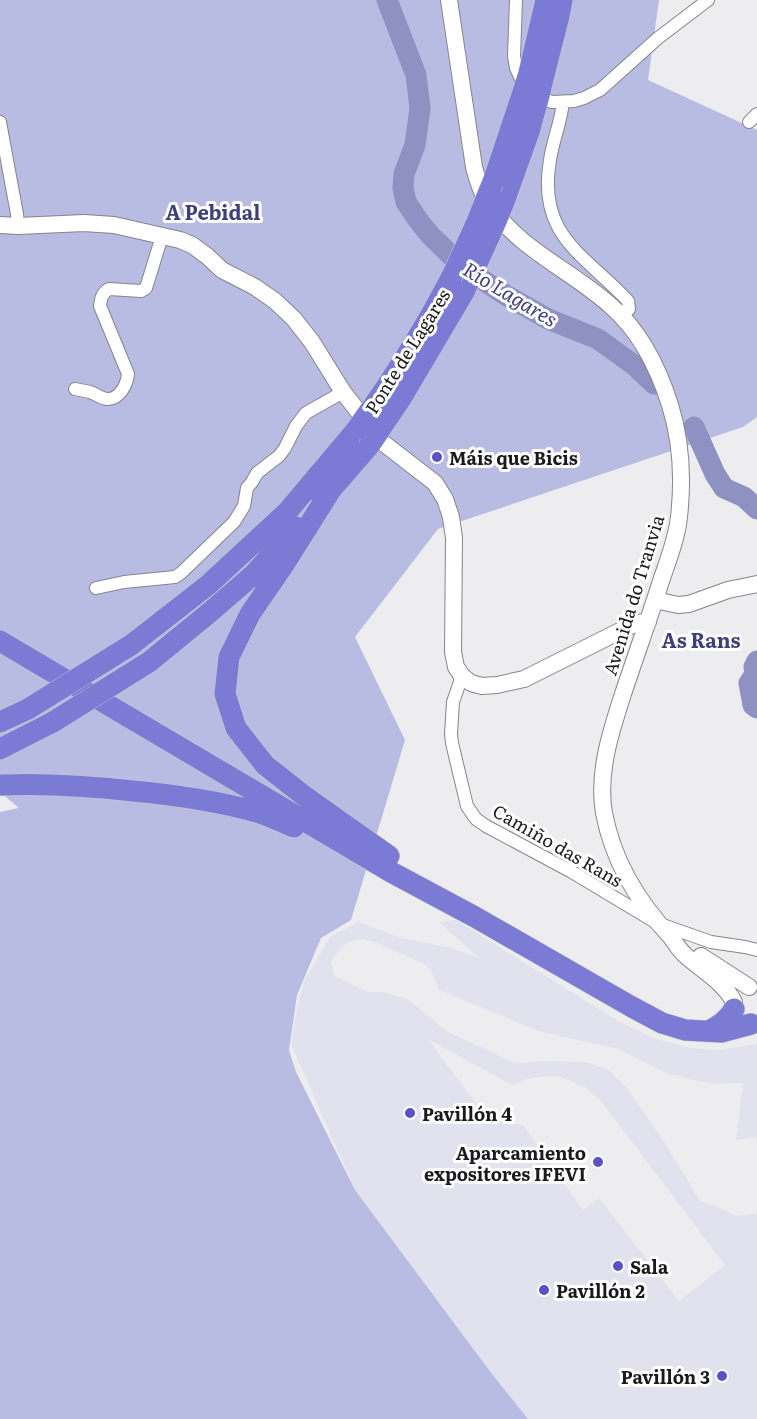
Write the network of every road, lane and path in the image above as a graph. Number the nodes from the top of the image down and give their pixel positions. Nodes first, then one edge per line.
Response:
1 (449, 0) edge
2 (516, 0) edge
3 (546, 0) edge
4 (561, 0) edge
5 (708, 0) edge
6 (540, 97) junction
7 (0, 122) edge
8 (2, 140) edge
9 (0, 225) edge
10 (18, 226) junction
11 (162, 236) junction
12 (622, 316) junction
13 (75, 389) dead end
14 (343, 392) junction
15 (362, 438) junction
16 (332, 490) junction
17 (757, 584) edge
18 (96, 588) dead end
19 (655, 600) junction
20 (648, 622) junction
21 (0, 626) edge
22 (0, 641) edge
23 (462, 676) junction
24 (0, 722) edge
25 (0, 748) edge
26 (0, 785) edge
27 (363, 838) junction
28 (391, 872) junction
29 (475, 917) junction
30 (657, 923) junction
31 (672, 938) junction
32 (757, 950) edge
33 (753, 988) edge
34 (734, 1005) junction
35 (754, 1024) edge
36 (708, 1031) junction

1 - 12 main road, Avenida do Tranvia
2 - 6 street
3 - 6 highway
4 - 6 highway
5 - 6 street
6 - 12 street
6 - 15 highway, Ponte de Lagares, bridge
6 - 15 highway, Ponte de Lagares, bridge
7 - 8 street
8 - 10 street
9 - 10 main road
10 - 11 main road
11 - 13 street
11 - 14 main road
12 - 19 main road, Avenida do Tranvia
14 - 18 street
14 - 23 main road
15 - 16 highway
15 - 24 highway, bridge
16 - 25 highway, bridge
16 - 27 highway
17 - 19 main road
19 - 20 main road, Avenida do Tranvia
20 - 23 main road
20 - 30 main road, Avenida do Tranvia
21 - 27 highway
22 - 28 highway
23 - 30 street, Camiño das Rans
26 - 28 highway
27 - 29 highway
28 - 29 highway
29 - 36 highway
30 - 31 main road, Avenida do Tranvia
30 - 32 street, Camiño das Rans
31 - 33 main road, Avenida do Tranvia
31 - 34 main road, Avenida do Tranvia
33 - 34 main road
34 - 35 main road, Avenida do Tranvia
34 - 36 highway
35 - 36 highway

